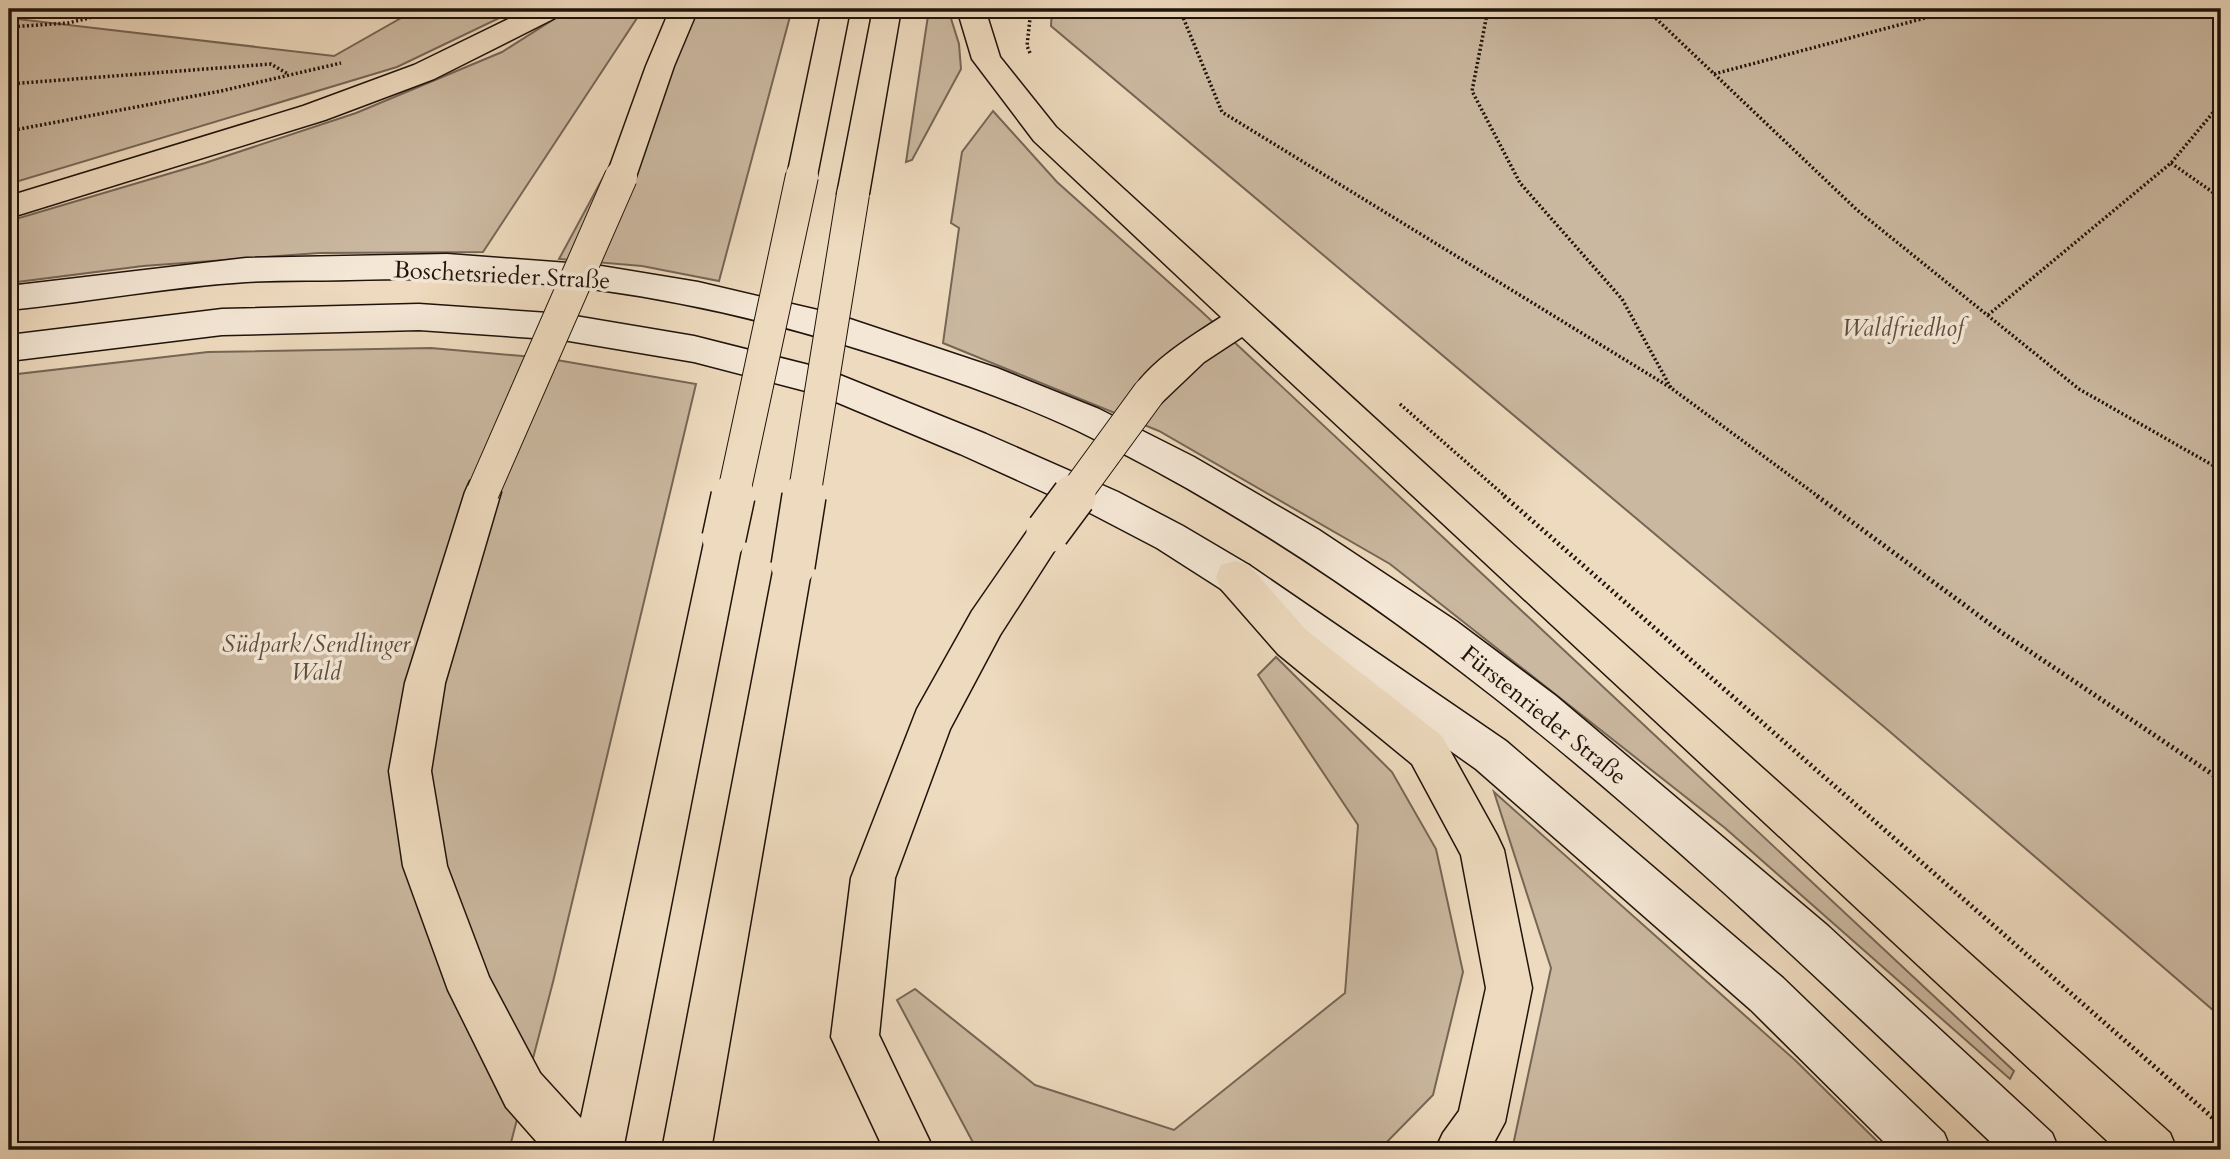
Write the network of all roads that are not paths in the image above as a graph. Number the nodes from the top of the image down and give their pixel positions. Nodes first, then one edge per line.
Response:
1 (551, 9) edge
2 (684, 9) edge
3 (836, 9) edge
4 (887, 9) edge
5 (971, 9) edge
6 (9, 207) edge
7 (9, 299) edge
8 (1244, 318) junction
9 (9, 348) edge
10 (985, 378) joint
11 (1235, 577) junction
12 (576, 1150) edge
13 (599, 1150) edge
14 (687, 1150) edge
15 (909, 1150) edge
16 (1460, 1150) edge
17 (1927, 1150) edge
18 (2035, 1150) edge
19 (2153, 1150) edge

1 - 6 highway
2 - 12 highway, bridge
3 - 13 highway, bridge
4 - 14 highway, bridge
5 - 8 highway
7 - 10 main road, Boschetsrieder Straße
8 - 15 highway, bridge
8 - 19 highway
9 - 11 main road, Boschetsrieder Straße
10 - 18 main road, Fürstenrieder Straße
11 - 16 highway
11 - 17 main road

